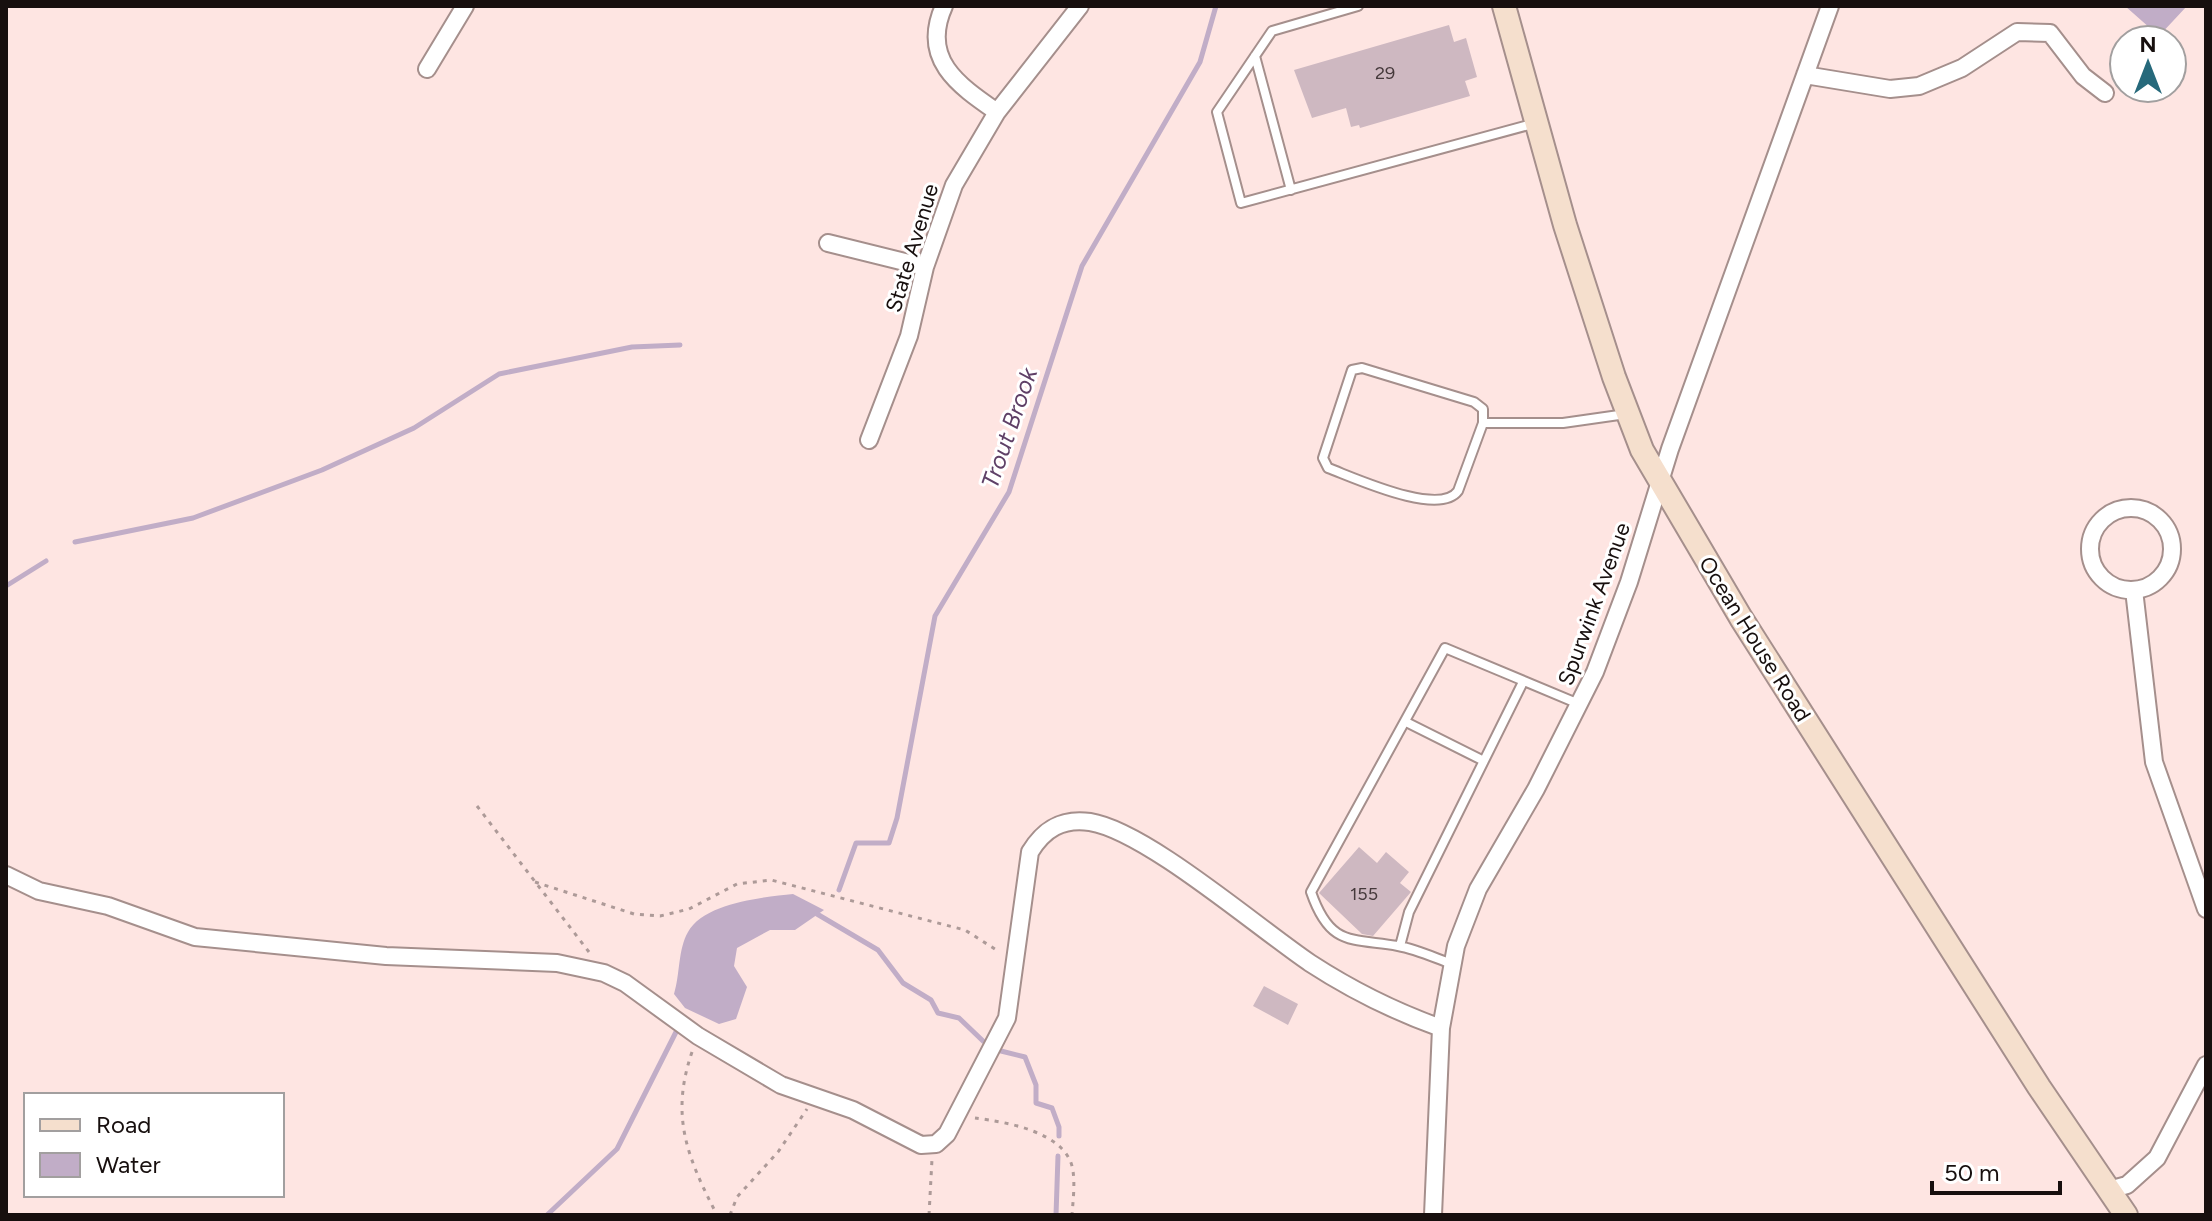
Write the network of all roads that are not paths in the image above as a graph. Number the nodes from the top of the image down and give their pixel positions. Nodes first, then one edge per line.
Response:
1 (944, 6) edge
2 (1080, 6) edge
3 (1358, 6) edge
4 (1504, 6) edge
5 (1830, 6) edge
6 (462, 7) edge
7 (1255, 56) junction
8 (427, 69) dead end
9 (1805, 75) junction
10 (2105, 93) dead end
11 (997, 112) junction
12 (1537, 122) junction
13 (1291, 190) junction
14 (828, 243) dead end
15 (925, 267) junction
16 (1627, 414) junction
17 (1483, 423) junction
18 (869, 440) dead end
19 (1660, 481) junction
20 (2134, 590) junction
21 (1523, 682) junction
22 (1580, 704) junction
23 (1406, 722) junction
24 (1482, 760) junction
25 (6, 875) edge
26 (2206, 909) edge
27 (1400, 946) junction
28 (1452, 964) junction
29 (1441, 1028) junction
30 (2206, 1065) edge
31 (2109, 1190) junction
32 (1433, 1215) edge
33 (2126, 1215) edge

1 - 11 street
2 - 11 street, State Avenue
3 - 7 lane
4 - 12 main road, Ocean House Road
5 - 9 street, Spurwink Avenue
6 - 8 street
7 - 13 lane
7 - 13 lane
9 - 10 street
9 - 19 street, Spurwink Avenue
11 - 15 street, State Avenue
12 - 13 lane
12 - 16 main road, Ocean House Road
14 - 15 street
15 - 18 street, State Avenue
16 - 17 lane
16 - 19 main road, Ocean House Road
17 - 17 lane
19 - 22 street, Spurwink Avenue
19 - 31 main road, Ocean House Road
20 - 20 street
20 - 26 street
21 - 22 lane
21 - 23 lane
21 - 24 lane
22 - 28 street, Spurwink Avenue
23 - 24 lane
23 - 27 lane
24 - 27 lane
25 - 29 street
27 - 28 lane
28 - 29 street, Spurwink Avenue
29 - 32 street, Spurwink Avenue
30 - 31 street
31 - 33 main road, Ocean House Road

